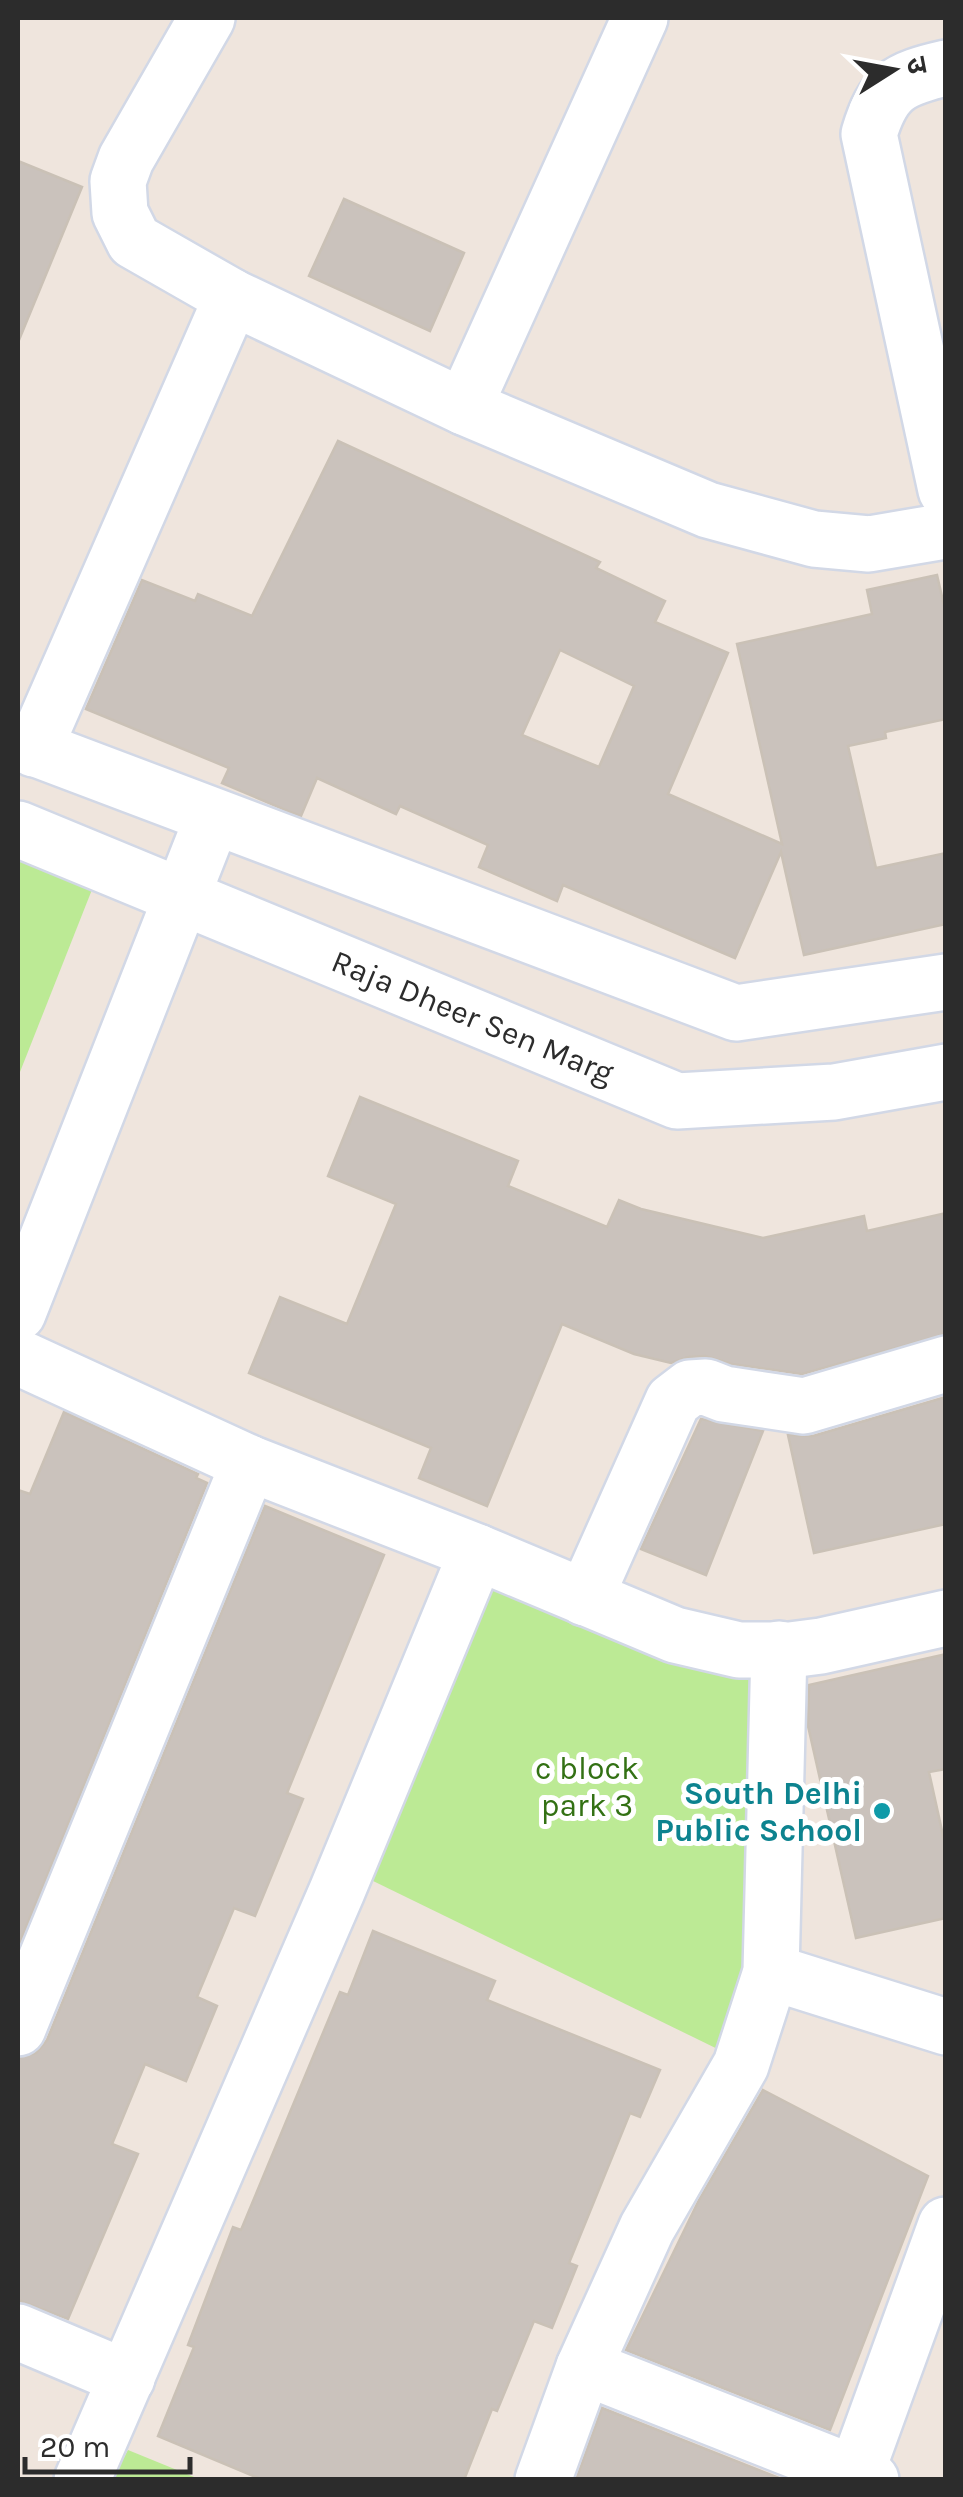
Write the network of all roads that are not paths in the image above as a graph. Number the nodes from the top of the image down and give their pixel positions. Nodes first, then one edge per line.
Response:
1 (207, 18) edge
2 (640, 18) edge
3 (946, 68) edge
4 (232, 296) junction
5 (464, 407) junction
6 (946, 490) edge
7 (946, 531) edge
8 (26, 746) edge
9 (213, 817) junction
10 (18, 829) edge
11 (180, 897) junction
12 (946, 982) edge
13 (946, 1072) edge
14 (18, 1313) edge
15 (18, 1357) edge
16 (946, 1364) edge
17 (249, 1463) junction
18 (477, 1552) junction
19 (585, 1598) junction
20 (946, 1618) edge
21 (780, 1649) junction
22 (771, 1972) junction
23 (946, 2027) edge
24 (18, 2028) edge
25 (946, 2226) edge
26 (18, 2332) edge
27 (584, 2368) junction
28 (127, 2378) junction
29 (864, 2476) edge
30 (82, 2480) edge
31 (543, 2480) edge

1 - 4 street
2 - 5 street
3 - 6 street
4 - 5 street
4 - 8 street
5 - 7 street
8 - 9 street
9 - 11 street
9 - 12 street
10 - 11 street, Raja Dheer Sen Marg
11 - 13 street, Raja Dheer Sen Marg
11 - 14 street
15 - 17 street
16 - 19 street
17 - 18 street
17 - 24 street
18 - 19 street
18 - 28 street
19 - 21 street
20 - 21 street
21 - 22 street
22 - 23 street
22 - 27 street
25 - 29 street
26 - 28 street
27 - 29 street
27 - 31 street
28 - 30 street

